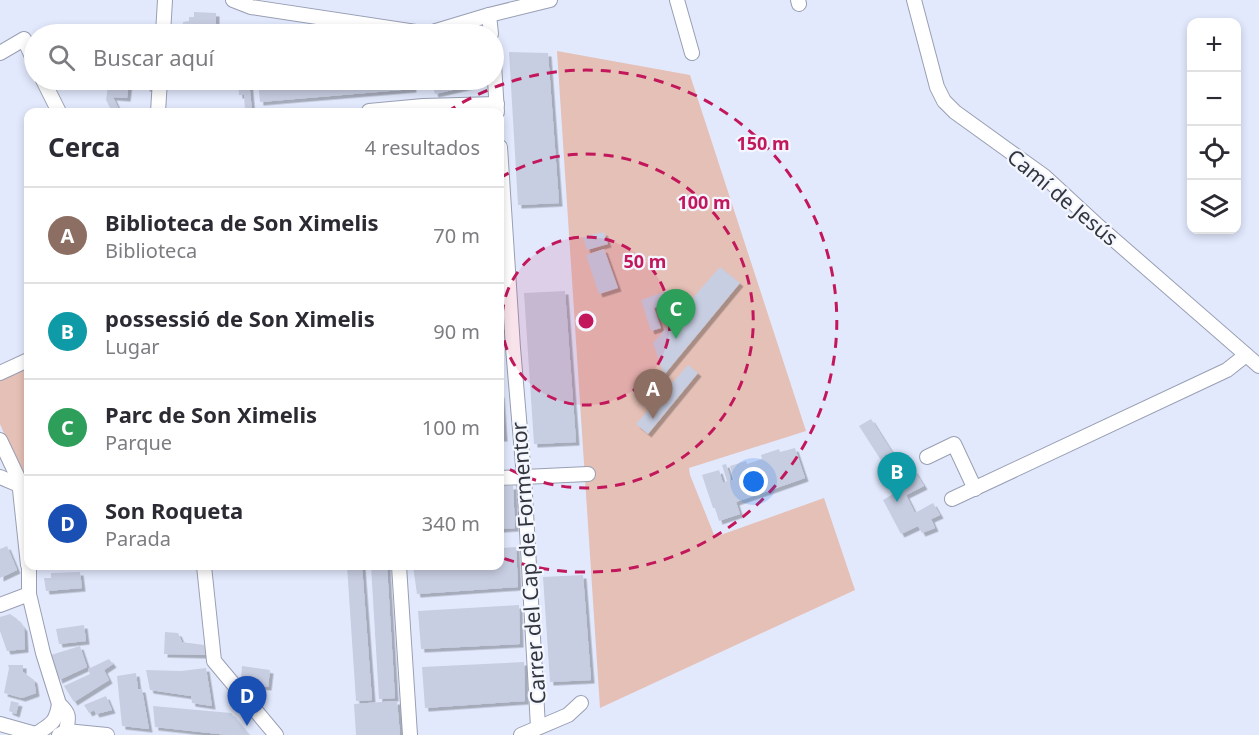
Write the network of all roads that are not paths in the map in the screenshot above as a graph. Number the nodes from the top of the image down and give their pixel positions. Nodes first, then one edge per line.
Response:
1 (165, 0) edge
2 (234, 0) edge
3 (493, 0) edge
4 (550, 0) edge
5 (677, 0) edge
6 (914, 0) edge
7 (505, 10) junction
8 (489, 15) junction
9 (164, 24) edge
10 (362, 24) edge
11 (460, 24) edge
12 (490, 24) edge
13 (24, 39) edge
14 (0, 53) edge
15 (692, 53) dead end
16 (48, 90) edge
17 (159, 90) edge
18 (496, 90) edge
19 (57, 108) edge
20 (158, 108) edge
21 (401, 108) edge
22 (497, 108) edge
23 (504, 281) edge
24 (506, 348) edge
25 (1246, 355) junction
26 (24, 362) edge
27 (1259, 366) edge
28 (0, 373) edge
29 (0, 440) edge
30 (927, 457) dead end
31 (6, 463) edge
32 (588, 474) dead end
33 (0, 477) edge
34 (524, 477) junction
35 (504, 478) edge
36 (19, 485) junction
37 (975, 489) junction
38 (952, 499) dead end
39 (24, 529) edge
40 (28, 570) edge
41 (204, 570) edge
42 (399, 570) edge
43 (29, 594) junction
44 (0, 605) edge
45 (581, 703) dead end
46 (60, 704) junction
47 (0, 724) edge
48 (538, 727) junction
49 (63, 733) edge
50 (37, 735) edge
51 (107, 735) edge
52 (276, 735) edge
53 (410, 735) edge
54 (521, 735) edge

1 - 9 street
2 - 10 street
3 - 7 street
4 - 7 street
5 - 15 street
6 - 25 street, Camí de Jesús
7 - 8 street
8 - 11 street
8 - 12 street
13 - 14 street
16 - 19 street
17 - 20 street
18 - 22 street
21 - 22 street
23 - 24 street, Carrer del Cap de Formentor
24 - 34 street, Carrer del Cap de Formentor
25 - 27 street, Camí de Jesús
25 - 37 street
26 - 28 street
29 - 31 street
30 - 37 street
31 - 36 street
32 - 34 street
33 - 36 street
34 - 35 street
34 - 48 street, Carrer del Cap de Formentor
36 - 39 street
37 - 38 street
40 - 43 street
41 - 52 street
42 - 53 street
43 - 44 street
43 - 46 street
45 - 48 street
46 - 49 street
46 - 50 street
47 - 50 street
48 - 54 street
49 - 51 street

